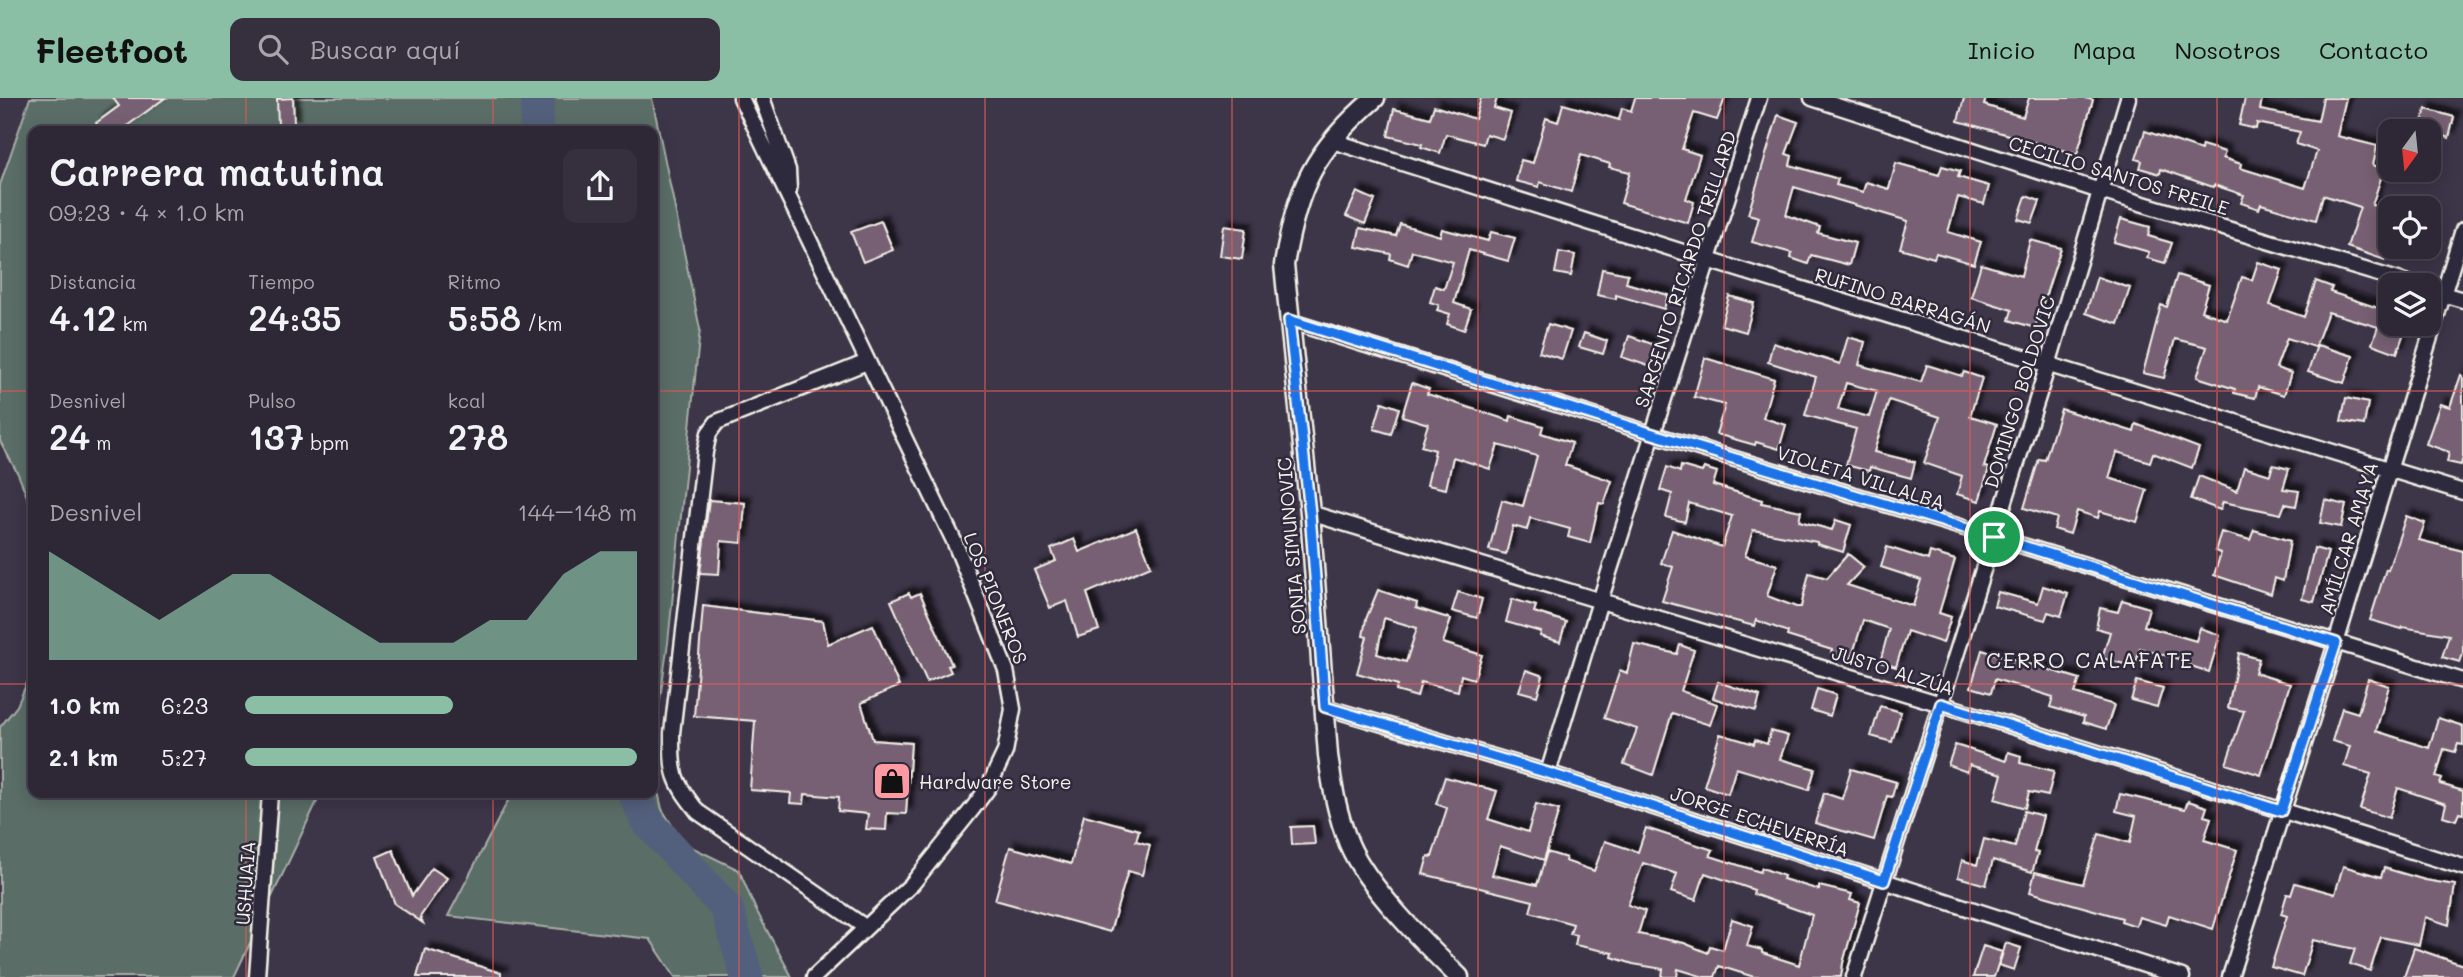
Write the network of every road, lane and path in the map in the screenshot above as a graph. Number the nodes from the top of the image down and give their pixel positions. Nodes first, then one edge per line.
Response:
1 (741, 98) edge
2 (762, 98) edge
3 (1375, 98) edge
4 (1759, 98) edge
5 (1812, 98) edge
6 (2128, 98) edge
7 (1333, 141) junction
8 (2100, 191) junction
9 (789, 195) junction
10 (2463, 230) edge
11 (1708, 260) junction
12 (2378, 274) edge
13 (2441, 281) edge
14 (2441, 293) edge
15 (2463, 300) edge
16 (1289, 320) junction
17 (2424, 336) edge
18 (867, 362) junction
19 (2048, 365) junction
20 (1653, 434) junction
21 (2389, 470) junction
22 (2463, 492) edge
23 (1310, 513) junction
24 (1994, 537) junction
25 (1600, 601) junction
26 (2336, 643) junction
27 (2463, 681) edge
28 (1941, 704) junction
29 (1325, 707) junction
30 (1548, 773) junction
31 (270, 798) edge
32 (2281, 811) junction
33 (2463, 867) edge
34 (1884, 881) junction
35 (865, 928) junction
36 (257, 977) edge
37 (814, 977) edge
38 (1459, 977) edge
39 (1854, 977) edge
40 (2182, 977) edge
41 (2231, 977) edge

1 - 9 street, LOS PIONEROS
2 - 9 street, LOS PIONEROS
3 - 7 street, SONIA SIMUNOVIC
4 - 11 street, SARGENTO RICARDO TRILLARD
5 - 8 street, CECILIO SANTOS FREILE
6 - 8 street, DOMINGO BOLDOVIC
7 - 11 street, RUFINO BARRAGÁN
7 - 16 street, SONIA SIMUNOVIC
8 - 12 street, CECILIO SANTOS FREILE
8 - 19 street, DOMINGO BOLDOVIC
9 - 18 street, LOS PIONEROS
10 - 13 street, AMÍLCAR AMAYA
11 - 19 street, RUFINO BARRAGÁN
11 - 20 street, SARGENTO RICARDO TRILLARD
14 - 15 street
16 - 20 street, VIOLETA VILLALBA
16 - 23 street, SONIA SIMUNOVIC
17 - 21 street, AMÍLCAR AMAYA
18 - 35 street, LOS PIONEROS
18 - 35 street
19 - 21 street, RUFINO BARRAGÁN
19 - 24 street, DOMINGO BOLDOVIC
20 - 24 street, VIOLETA VILLALBA
20 - 25 street, SARGENTO RICARDO TRILLARD
21 - 22 street, RUFINO BARRAGÁN
21 - 26 street, AMÍLCAR AMAYA
23 - 25 street, JUSTO ALZÚA
23 - 29 street, SONIA SIMUNOVIC
24 - 26 street, VIOLETA VILLALBA
24 - 28 street, DOMINGO BOLDOVIC
25 - 28 street, JUSTO ALZÚA
25 - 30 street, SARGENTO RICARDO TRILLARD
26 - 27 street, VIOLETA VILLALBA
26 - 32 street, AMÍLCAR AMAYA
28 - 32 street, JUSTO ALZÚA
28 - 34 street, DOMINGO BOLDOVIC
29 - 30 street, JORGE ECHEVERRÍA
29 - 38 street, SONIA SIMUNOVIC
30 - 34 street, JORGE ECHEVERRÍA
31 - 36 street, USHUAIA
32 - 33 street, JUSTO ALZÚA
32 - 41 street, AMÍLCAR AMAYA
34 - 39 street, DOMINGO BOLDOVIC
34 - 40 street, JORGE ECHEVERRÍA
35 - 37 street, LOS PIONEROS

